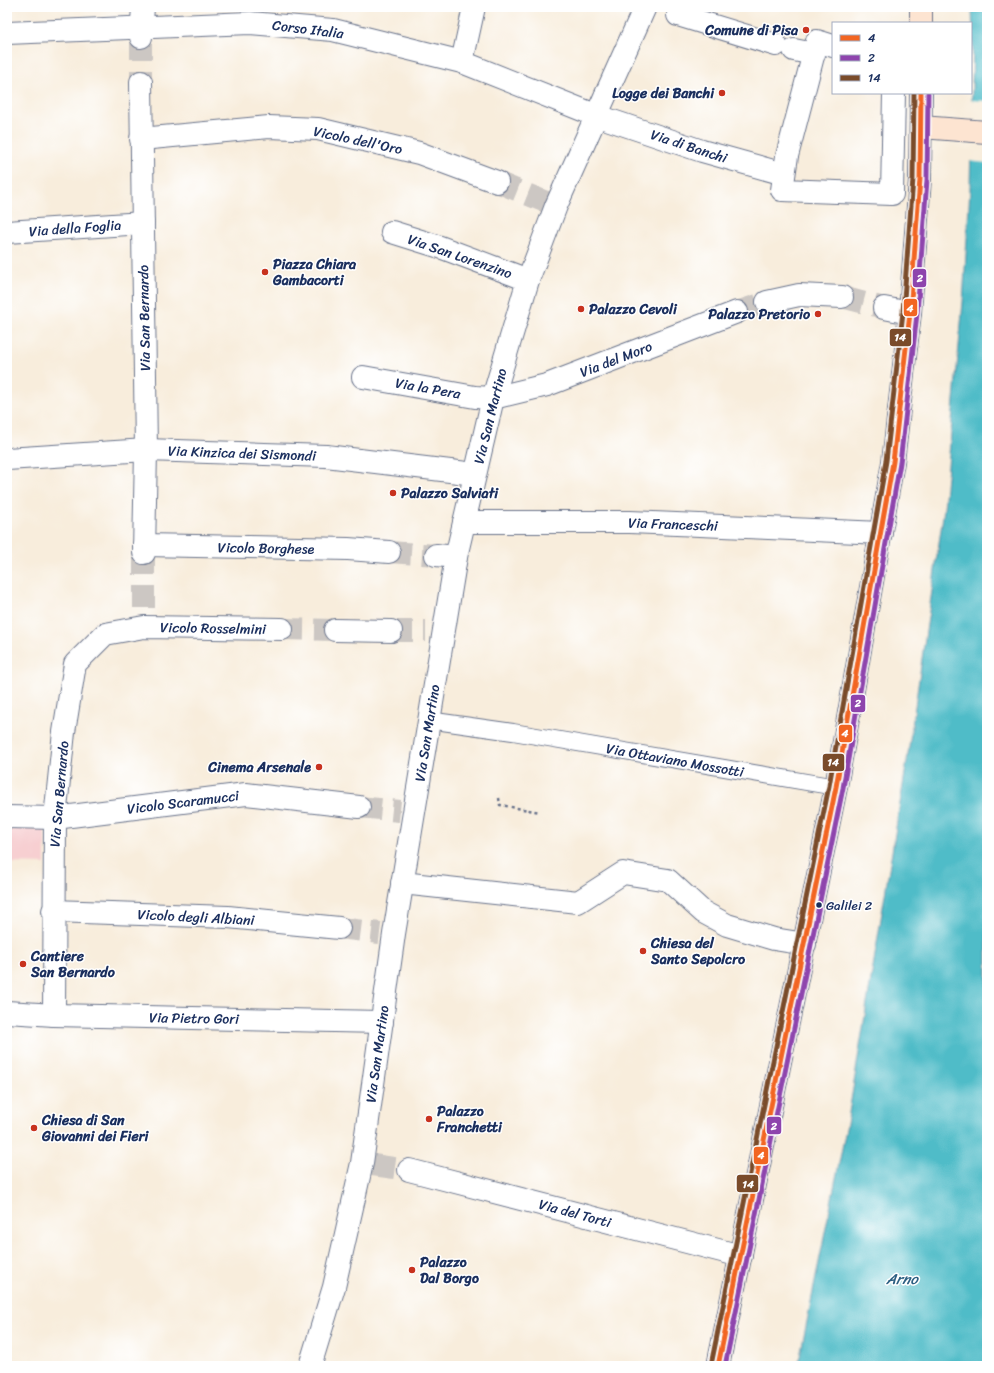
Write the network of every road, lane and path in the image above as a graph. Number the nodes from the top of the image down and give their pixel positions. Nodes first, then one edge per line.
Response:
1 (474, 7) edge
2 (644, 7) edge
3 (921, 7) edge
4 (665, 11) edge
5 (921, 22) edge
6 (142, 23) edge
7 (7, 33) edge
8 (804, 49) edge
9 (462, 62) junction
10 (141, 82) tunnel mouth
11 (894, 94) edge
12 (921, 94) edge
13 (595, 114) junction
14 (921, 127) junction
15 (987, 132) edge
16 (141, 139) junction
17 (784, 174) junction
18 (497, 182) tunnel mouth
19 (143, 223) junction
20 (7, 232) edge
21 (392, 232) dead end
22 (528, 280) junction
23 (842, 297) tunnel mouth
24 (767, 302) tunnel mouth
25 (884, 308) tunnel mouth
26 (736, 312) tunnel mouth
27 (910, 313) junction
28 (363, 377) dead end
29 (493, 398) junction
30 (146, 450) junction
31 (7, 459) edge
32 (476, 474) junction
33 (464, 522) junction
34 (882, 532) junction
35 (144, 549) joint
36 (389, 552) tunnel mouth
37 (144, 623) joint
38 (282, 629) tunnel mouth
39 (335, 630) tunnel mouth
40 (391, 630) tunnel mouth
41 (428, 720) junction
42 (836, 787) junction
43 (499, 798) dead end
44 (360, 807) tunnel mouth
45 (540, 812) dead end
46 (7, 817) edge
47 (55, 818) junction
48 (402, 883) junction
49 (53, 911) junction
50 (339, 928) tunnel mouth
51 (804, 944) junction
52 (7, 1012) edge
53 (54, 1015) junction
54 (382, 1022) junction
55 (409, 1170) tunnel mouth
56 (741, 1256) junction
57 (310, 1366) edge
58 (718, 1366) edge

1 - 9 street
2 - 13 street, Via San Martino
3 - 5 street
4 - 8 street
6 - 7 street, Corso Italia
6 - 9 street, Corso Italia
8 - 17 street
9 - 13 street, Corso Italia
10 - 16 street, Via San Bernardo
11 - 17 street
12 - 14 street
13 - 17 street, Via di Banchi
13 - 22 street, Via San Martino
14 - 15 street
14 - 27 street
16 - 18 street, Vicolo dell'Oro
16 - 19 street, Via San Bernardo
19 - 20 street, Via della Foglia
19 - 30 street, Via San Bernardo
21 - 22 street, Via San Lorenzino
22 - 29 street, Via San Martino
23 - 24 street
25 - 27 street
26 - 29 street, Via del Moro
27 - 34 street
28 - 29 street, Via la Pera
29 - 32 street, Via San Martino
30 - 31 street, Via Kinzica dei Sismondi
30 - 32 street, Via Kinzica dei Sismondi
30 - 35 street, Via San Bernardo
32 - 33 street, Via San Martino
33 - 34 street, Via Franceschi
33 - 41 street, Via San Martino
34 - 42 street
35 - 36 street, Vicolo Borghese
37 - 38 street, Vicolo Rosselmini
37 - 47 street, Via San Bernardo
39 - 40 street
41 - 42 lane, Via Ottaviano Mossotti
41 - 48 street, Via San Martino
42 - 51 street
43 - 45 path
44 - 47 street, Vicolo Scaramucci
46 - 47 street, Vicolo Scaramucci
47 - 49 street, Via San Bernardo
48 - 51 street
48 - 54 street, Via San Martino
49 - 50 street, Vicolo degli Albiani
49 - 53 street, Via San Bernardo
51 - 56 street
52 - 53 street, Via Pietro Gori
53 - 54 street, Via Pietro Gori
54 - 57 street, Via San Martino
55 - 56 street, Via del Torti
56 - 58 street

